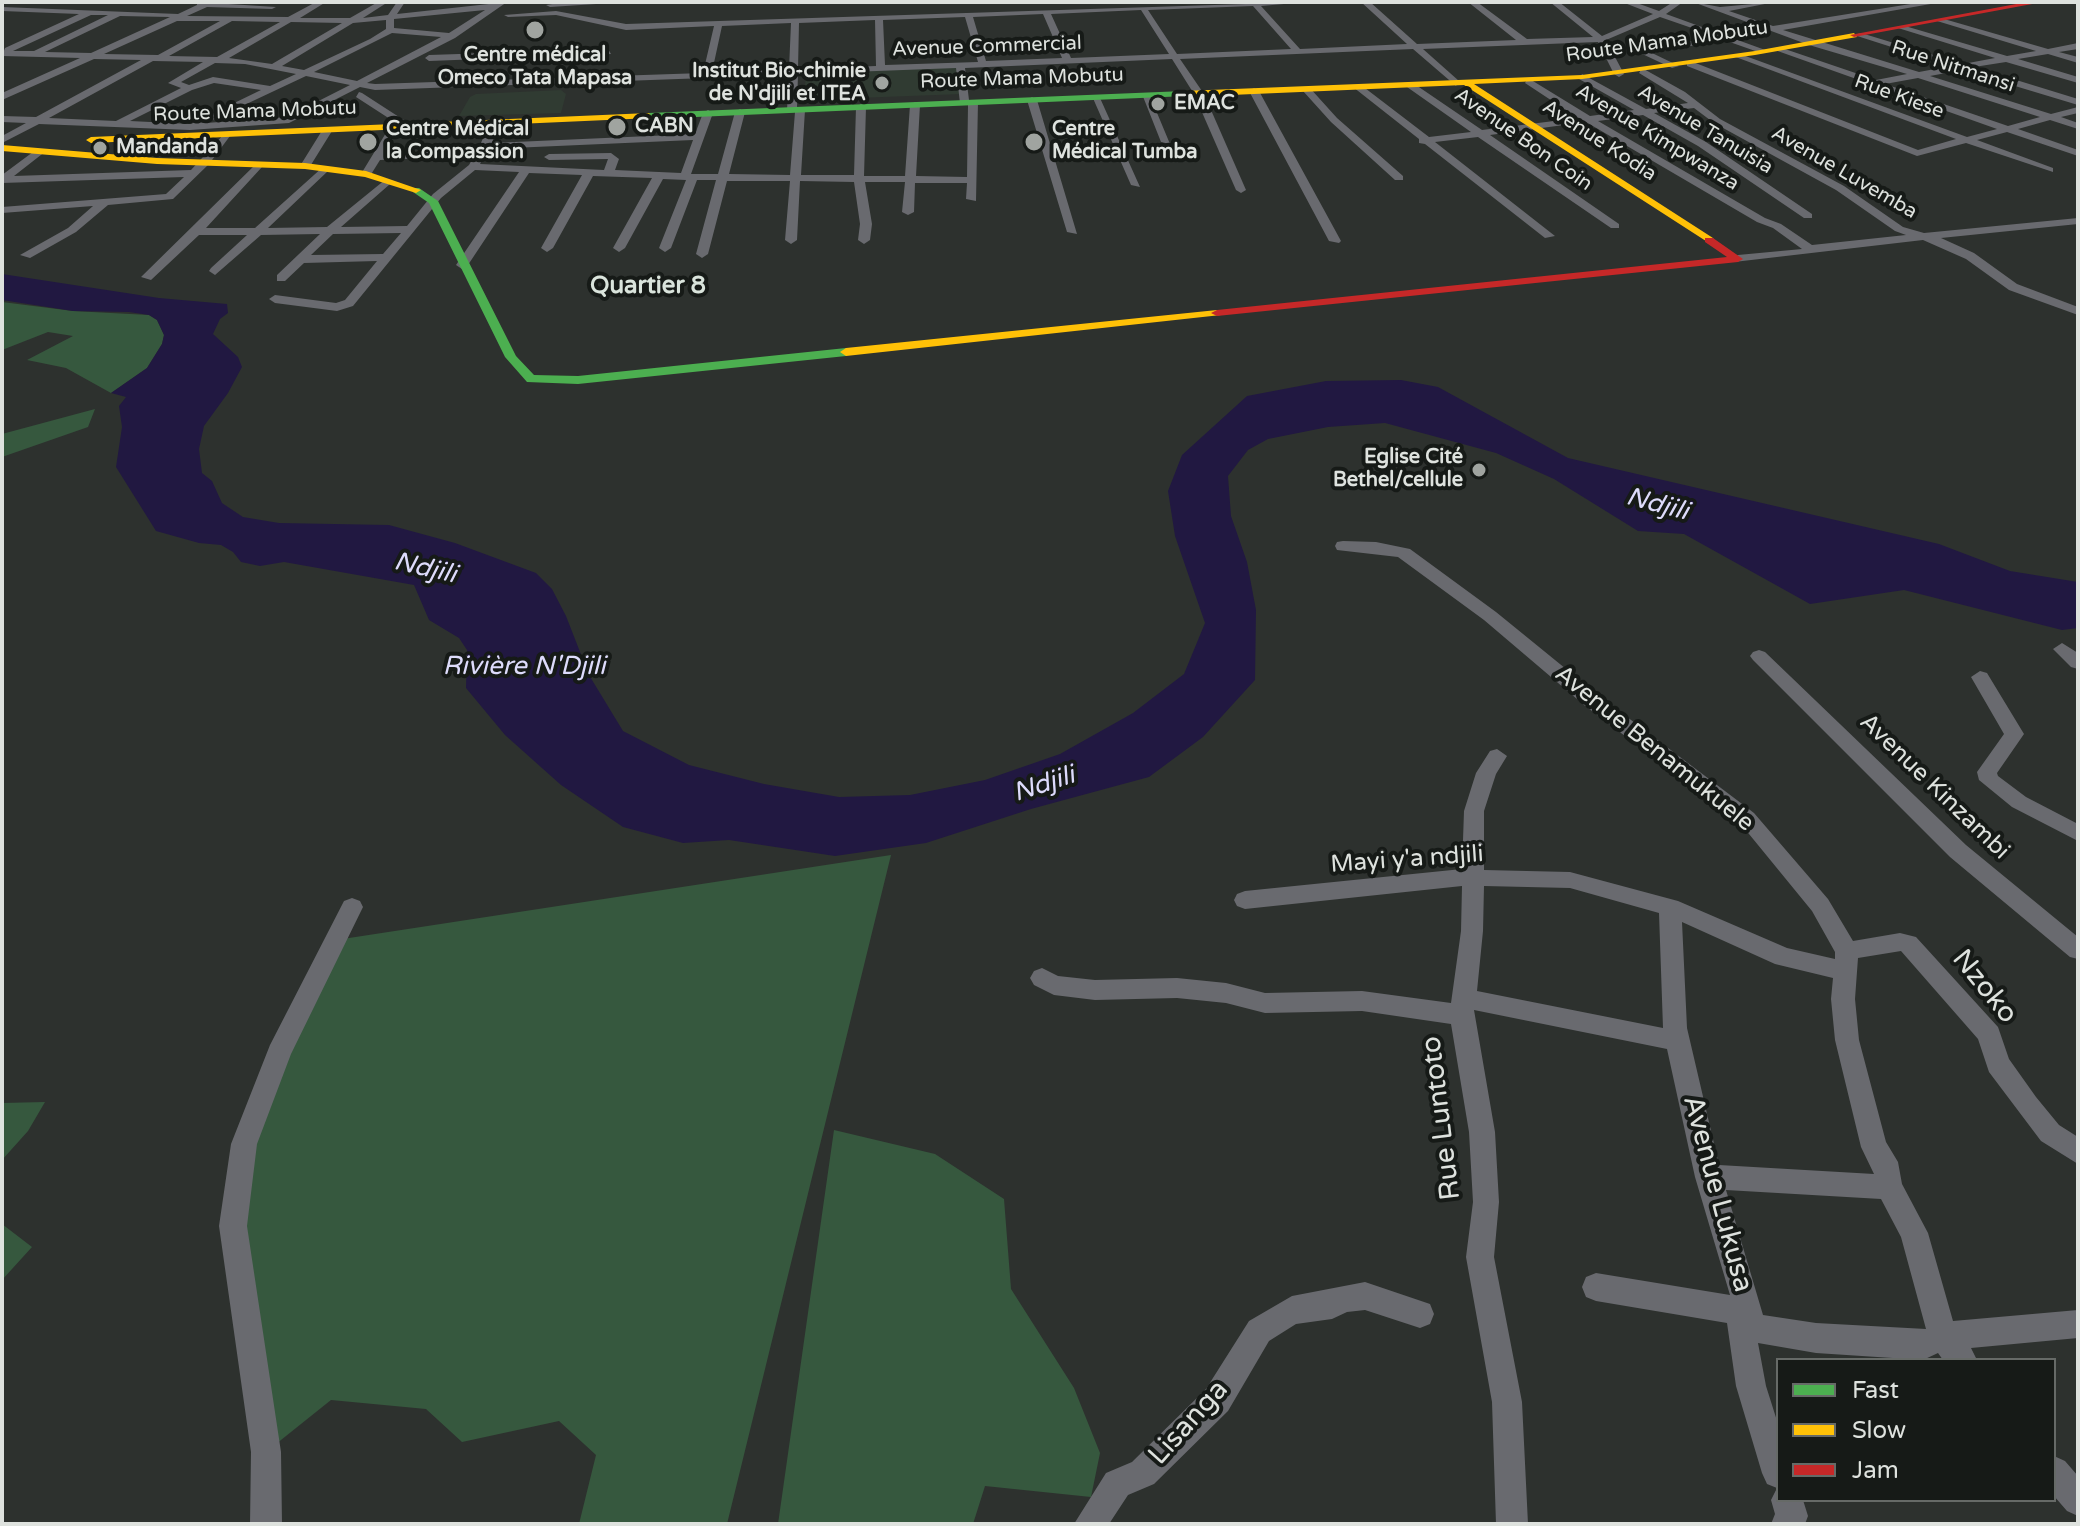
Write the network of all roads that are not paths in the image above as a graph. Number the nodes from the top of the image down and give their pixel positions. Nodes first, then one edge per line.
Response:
1 (140, 2) edge
2 (254, 2) edge
3 (322, 2) edge
4 (384, 2) edge
5 (401, 2) edge
6 (469, 2) edge
7 (575, 2) edge
8 (623, 2) edge
9 (934, 2) edge
10 (1303, 2) edge
11 (1365, 2) edge
12 (1472, 2) edge
13 (1554, 2) edge
14 (1626, 2) edge
15 (1679, 2) edge
16 (1697, 2) edge
17 (1771, 2) edge
18 (1880, 2) edge
19 (1938, 2) edge
20 (181, 3) edge
21 (208, 3) edge
22 (2031, 3) edge
23 (500, 4) edge
24 (539, 4) edge
25 (1255, 4) edge
26 (521, 5) junction
27 (241, 6) junction
28 (1137, 6) edge
29 (282, 7) dead end
30 (295, 8) dead end
31 (308, 8) junction
32 (1902, 8) junction
33 (2, 9) edge
34 (1717, 9) junction
35 (460, 10) junction
36 (91, 11) junction
37 (1046, 11) junction
38 (122, 12) junction
39 (968, 14) junction
40 (508, 15) junction
41 (937, 15) junction
42 (1662, 15) junction
43 (177, 16) junction
44 (879, 17) junction
45 (390, 18) junction
46 (229, 20) junction
47 (795, 20) junction
48 (290, 21) junction
49 (348, 21) junction
50 (1941, 21) junction
51 (494, 22) dead end
52 (719, 23) junction
53 (626, 27) junction
54 (1902, 28) junction
55 (1773, 29) junction
56 (390, 30) junction
57 (481, 30) dead end
58 (1858, 35) junction
59 (450, 36) junction
60 (467, 37) junction
61 (1725, 37) junction
62 (1601, 39) junction
63 (1526, 43) junction
64 (1814, 43) junction
65 (2078, 46) edge
66 (1415, 47) junction
67 (1770, 50) junction
68 (2047, 51) junction
69 (1298, 52) junction
70 (4, 54) edge
71 (34, 54) junction
72 (89, 56) junction
73 (1174, 56) junction
74 (1737, 56) junction
75 (157, 57) junction
76 (429, 58) junction
77 (217, 59) junction
78 (2007, 59) junction
79 (2078, 60) edge
80 (1068, 62) junction
81 (983, 65) junction
82 (1683, 65) junction
83 (275, 66) junction
84 (600, 66) junction
85 (960, 66) junction
86 (1964, 67) junction
87 (881, 69) junction
88 (795, 71) junction
89 (1642, 71) junction
90 (308, 72) junction
91 (1619, 74) junction
92 (707, 75) junction
93 (1919, 75) junction
94 (1582, 77) junction
95 (2078, 80) edge
96 (1528, 81) junction
97 (1462, 83) junction
98 (1876, 83) junction
99 (1410, 85) junction
100 (375, 87) junction
101 (1358, 87) junction
102 (189, 88) junction
103 (268, 88) junction
104 (360, 89) junction
105 (1306, 89) junction
106 (1254, 91) junction
107 (1832, 91) junction
108 (1199, 94) junction
109 (1145, 96) junction
110 (2, 97) edge
111 (1095, 98) junction
112 (1032, 100) junction
113 (1784, 100) junction
114 (969, 102) junction
115 (2078, 102) edge
116 (2, 104) edge
117 (15, 104) dead end
118 (915, 105) junction
119 (1696, 105) junction
120 (861, 107) junction
121 (796, 110) junction
122 (2078, 110) edge
123 (740, 112) junction
124 (1644, 112) junction
125 (708, 113) junction
126 (2053, 118) junction
127 (2, 119) edge
128 (37, 120) junction
129 (1589, 120) junction
130 (116, 124) junction
131 (494, 124) junction
132 (1537, 126) junction
133 (2078, 126) edge
134 (190, 127) junction
135 (402, 128) junction
136 (2010, 129) junction
137 (327, 131) junction
138 (287, 133) junction
139 (1482, 133) junction
140 (225, 136) junction
141 (700, 137) junction
142 (172, 138) junction
143 (89, 140) junction
144 (1423, 141) junction
145 (1967, 141) junction
146 (1166, 142) dead end
147 (2, 143) edge
148 (41, 151) junction
149 (2078, 153) edge
150 (479, 156) junction
151 (377, 157) junction
152 (258, 165) junction
153 (305, 166) junction
154 (200, 168) junction
155 (324, 169) junction
156 (526, 169) junction
157 (656, 170) junction
158 (2049, 170) dead end
159 (590, 171) junction
160 (609, 171) junction
161 (366, 174) junction
162 (689, 177) junction
163 (725, 177) junction
164 (1399, 178) dead end
165 (793, 179) junction
166 (2, 180) edge
167 (859, 180) junction
168 (973, 180) junction
169 (909, 181) junction
170 (386, 182) junction
171 (1136, 185) dead end
172 (1241, 190) dead end
173 (972, 199) dead end
174 (433, 201) junction
175 (105, 202) junction
176 (2, 210) edge
177 (908, 212) dead end
178 (1808, 216) dead end
179 (2078, 221) edge
180 (1615, 226) dead end
181 (332, 229) junction
182 (412, 229) junction
183 (255, 230) junction
184 (196, 232) junction
185 (1073, 232) dead end
186 (1549, 236) dead end
187 (1925, 238) junction
188 (791, 240) dead end
189 (864, 240) dead end
190 (1335, 241) dead end
191 (547, 248) dead end
192 (619, 248) dead end
193 (665, 248) dead end
194 (1812, 248) junction
195 (702, 254) dead end
196 (26, 255) dead end
197 (389, 257) junction
198 (302, 259) junction
199 (1738, 259) junction
200 (462, 265) junction
201 (215, 271) dead end
202 (147, 277) dead end
203 (281, 278) dead end
204 (275, 299) dead end
205 (2078, 311) edge
206 (1343, 546) dead end
207 (2062, 649) dead end
208 (1759, 656) dead end
209 (2078, 663) edge
210 (1980, 677) dead end
211 (1497, 756) dead end
212 (2078, 833) edge
213 (1471, 877) junction
214 (1245, 900) dead end
215 (352, 907) dead end
216 (1670, 907) junction
217 (2078, 950) edge
218 (1847, 961) junction
219 (1042, 978) dead end
220 (1464, 1007) junction
221 (1678, 1041) junction
222 (2078, 1152) edge
223 (1708, 1177) junction
224 (1889, 1187) junction
225 (1596, 1287) dead end
226 (1420, 1314) dead end
227 (1745, 1320) junction
228 (2078, 1324) edge
229 (1943, 1336) junction
230 (1960, 1358) edge
231 (1776, 1467) edge
232 (2056, 1474) edge
233 (2078, 1500) edge
234 (1788, 1502) edge
235 (266, 1524) edge
236 (1090, 1524) edge
237 (1512, 1524) edge
238 (1787, 1524) edge

1 - 38 street
2 - 27 street
3 - 31 street
4 - 49 street
5 - 45 street
6 - 35 street
7 - 24 street
8 - 24 street
9 - 41 street
10 - 25 street, Avenue Commercial
11 - 66 street
12 - 63 street
13 - 62 street
14 - 42 street
15 - 42 street
16 - 34 street, Rue Nitmansi
17 - 34 street
18 - 32 street
19 - 32 street
20 - 21 street
21 - 27 street
21 - 43 street
22 - 50 street, Route Mama Mobutu
23 - 26 street
23 - 35 street
23 - 59 street
24 - 26 street
25 - 28 street, Avenue Commercial
25 - 69 street
26 - 40 street
27 - 29 street
28 - 37 street, Avenue Commercial
28 - 73 street
30 - 31 street
31 - 48 street
32 - 55 street
33 - 36 street
34 - 42 street
34 - 55 street, Rue Nitmansi
35 - 45 street
36 - 38 street
36 - 70 street
37 - 39 street, Avenue Commercial
37 - 80 street
38 - 43 street
38 - 71 street
39 - 41 street, Avenue Commercial
39 - 81 street
40 - 51 street
40 - 53 street, Avenue Commercial
41 - 44 street, Avenue Commercial
42 - 61 street
42 - 62 street, Avenue Commercial
43 - 46 street
43 - 72 street
44 - 47 street, Avenue Commercial
44 - 87 street
45 - 49 street
45 - 56 street
46 - 48 street
46 - 75 street
47 - 52 street, Avenue Commercial
47 - 88 street
48 - 49 street
48 - 77 street
49 - 83 street
50 - 54 street, Route Mama Mobutu
50 - 68 street
52 - 53 street, Avenue Commercial
52 - 92 street
53 - 84 street
54 - 58 street, Route Mama Mobutu
54 - 78 street
55 - 64 street, Rue Nitmansi
56 - 59 street
56 - 90 street
57 - 60 street
58 - 64 street, Route Mama Mobutu
58 - 86 street
59 - 60 street
59 - 104 street
60 - 76 street
61 - 67 street
61 - 82 street
62 - 63 street, Avenue Commercial
62 - 91 street
63 - 66 street, Avenue Commercial
64 - 67 street, Route Mama Mobutu
64 - 93 street, Rue Nitmansi
65 - 68 street
66 - 69 street, Avenue Commercial
66 - 97 street
67 - 74 street, Route Mama Mobutu
67 - 98 street
68 - 78 street
68 - 79 street
69 - 73 street, Avenue Commercial
70 - 71 street
71 - 72 street
72 - 75 street
72 - 110 street
73 - 80 street, Avenue Commercial
73 - 108 street
74 - 82 street, Route Mama Mobutu
74 - 107 street, Rue Kiese
75 - 77 street
75 - 128 street
76 - 84 street
76 - 100 street
77 - 83 street
77 - 102 street
78 - 86 street
78 - 95 street
80 - 81 street, Avenue Commercial
81 - 85 street, Avenue Commercial
82 - 89 street, Route Mama Mobutu
82 - 113 street
83 - 90 street
84 - 92 street, Avenue Commercial
84 - 100 street, Avenue Commercial
85 - 87 street, Avenue Commercial
85 - 114 street
86 - 93 street
86 - 115 street
87 - 88 street, Avenue Commercial
88 - 92 street, Avenue Commercial
88 - 121 street
89 - 91 street, Route Mama Mobutu
89 - 119 street, Avenue Luvemba
90 - 103 street
90 - 104 street
91 - 94 street, Route Mama Mobutu
93 - 98 street
93 - 126 street, Rue Nitmansi
94 - 96 street, Route Mama Mobutu
94 - 124 street, Avenue Tanuisia
96 - 97 street, Route Mama Mobutu
96 - 129 street, Avenue Kimpwanza
97 - 99 street, Route Mama Mobutu
97 - 132 street, Avenue Kodia
98 - 107 street
98 - 136 street
99 - 101 street, Route Mama Mobutu
99 - 139 street, Avenue Bon Coin
100 - 104 street
101 - 105 street, Route Mama Mobutu
101 - 144 street
102 - 103 street
102 - 130 street
103 - 134 street
104 - 134 street
104 - 135 street
104 - 138 street
105 - 106 street, Route Mama Mobutu
105 - 164 street
106 - 108 street, Route Mama Mobutu
106 - 190 street
107 - 113 street
107 - 145 street, Rue Kiese
108 - 109 street, Route Mama Mobutu
108 - 172 street
109 - 111 street, Route Mama Mobutu
109 - 146 street
111 - 112 street, Route Mama Mobutu
111 - 171 street
112 - 114 street, Route Mama Mobutu
112 - 185 street
113 - 145 street
114 - 118 street, Route Mama Mobutu
114 - 168 street
116 - 117 street
118 - 120 street, Route Mama Mobutu
118 - 169 street
119 - 124 street
119 - 187 street, Avenue Luvemba
120 - 121 street, Route Mama Mobutu
120 - 167 street
121 - 123 street, Route Mama Mobutu
121 - 165 street
122 - 126 street
123 - 125 street, Route Mama Mobutu
123 - 163 street
124 - 129 street
124 - 178 street, Avenue Tanuisia
125 - 131 street, Route Mama Mobutu
125 - 141 street
126 - 133 street, Rue Nitmansi
126 - 136 street
127 - 128 street
128 - 130 street
128 - 147 street
129 - 132 street
129 - 194 street, Avenue Kimpwanza
130 - 134 street
130 - 143 street
131 - 135 street, Route Mama Mobutu
131 - 150 street
132 - 139 street
132 - 199 street, Avenue Kodia
134 - 142 street
135 - 137 street, Route Mama Mobutu
135 - 151 street
136 - 145 street
136 - 149 street
137 - 138 street, Route Mama Mobutu
137 - 153 street
138 - 140 street, Route Mama Mobutu
139 - 144 street
139 - 180 street, Avenue Bon Coin
140 - 142 street, Route Mama Mobutu
140 - 154 street
141 - 150 street
141 - 162 street
142 - 143 street, Route Mama Mobutu
143 - 147 street, Route Mama Mobutu
144 - 186 street
145 - 158 street, Rue Kiese
147 - 148 street
148 - 154 street
148 - 166 street
150 - 151 street
150 - 156 street
150 - 160 street
150 - 174 street
151 - 161 street
152 - 153 street
152 - 154 street
152 - 184 street
153 - 155 street
154 - 166 street
154 - 175 street
155 - 161 street
155 - 183 street
156 - 159 street
156 - 200 street
157 - 160 street
157 - 162 street
157 - 192 street
159 - 160 street
159 - 191 street
161 - 170 street
162 - 163 street
162 - 193 street
163 - 165 street
163 - 195 street
165 - 167 street
165 - 188 street
167 - 169 street
167 - 189 street
168 - 169 street
168 - 173 street
169 - 177 street
170 - 174 street
170 - 181 street
174 - 182 street
174 - 200 street
175 - 176 street
175 - 196 street
179 - 187 street
181 - 182 street
181 - 183 street
181 - 198 street
182 - 197 street
183 - 184 street
183 - 201 street
184 - 202 street
187 - 194 street
187 - 205 street, Avenue Luvemba
194 - 199 street
197 - 198 street
197 - 204 street
198 - 203 street
199 - 200 street
206 - 218 street, Avenue Benamukuele
207 - 209 street
208 - 217 street, Avenue Kinzambi
210 - 212 street
211 - 213 street, Rue Luntoto
213 - 214 street, Mayi y'a ndjili
213 - 216 street, Mayi y'a ndjili
213 - 220 street, Rue Luntoto
215 - 235 street
216 - 218 street, Mayi y'a ndjili
216 - 221 street, Avenue Lukusa
218 - 222 street, Nzoko
218 - 224 street
219 - 220 street
220 - 221 street
220 - 237 street, Rue Luntoto
221 - 223 street, Avenue Lukusa
223 - 224 street
223 - 227 street, Avenue Lukusa
224 - 229 street
225 - 227 street
226 - 236 street, Lisanga
227 - 229 street
227 - 231 street, Avenue Lukusa
228 - 229 street
229 - 230 street
232 - 233 street
234 - 238 street

